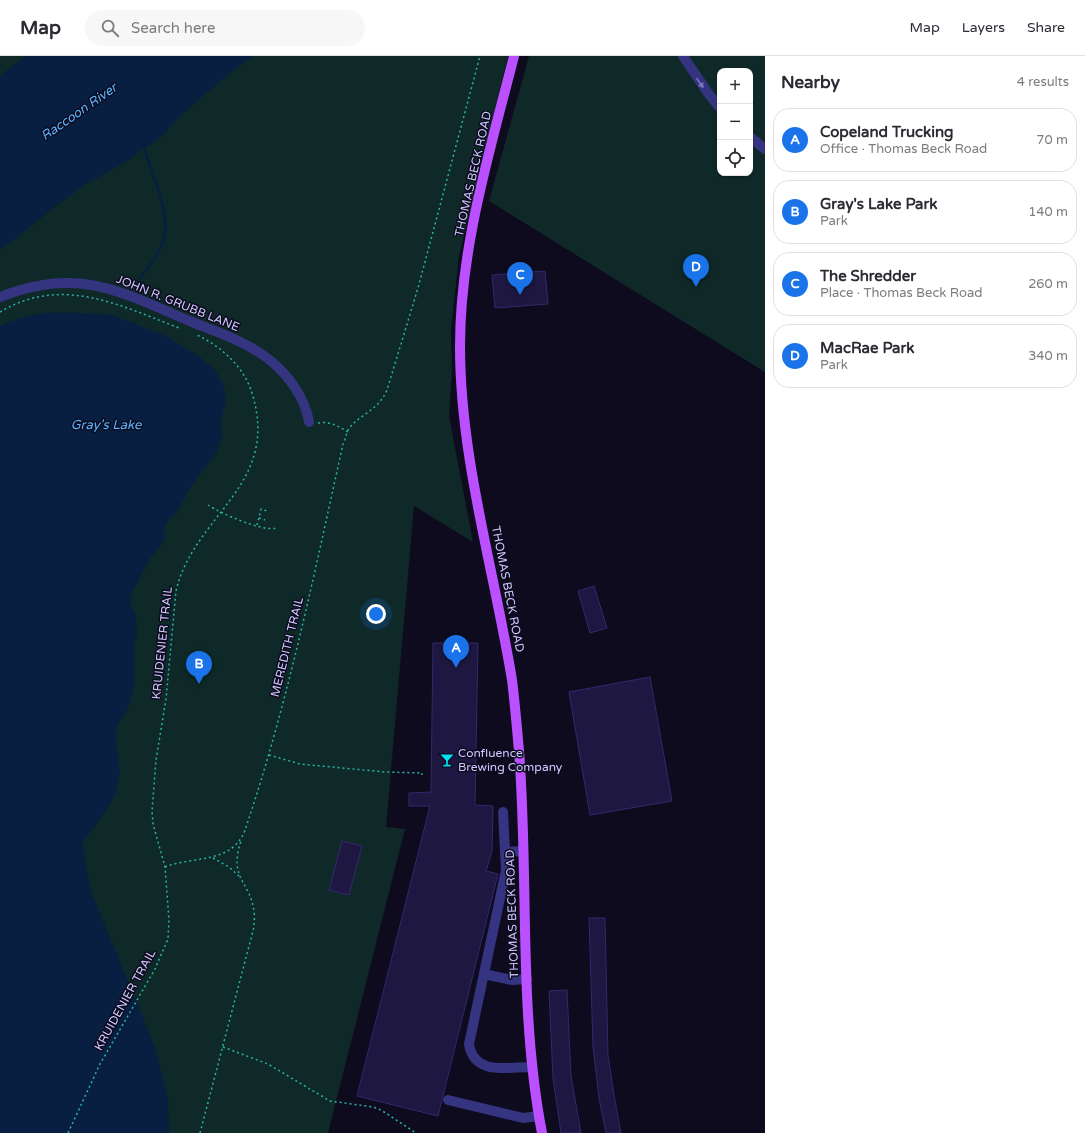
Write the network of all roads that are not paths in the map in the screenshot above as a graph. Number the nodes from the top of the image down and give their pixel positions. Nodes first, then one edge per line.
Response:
1 (514, 56) edge
2 (683, 56) edge
3 (717, 104) edge
4 (753, 139) edge
5 (765, 149) edge
6 (0, 297) edge
7 (308, 422) road end
8 (503, 812) dead end
9 (505, 852) junction
10 (523, 852) junction
11 (484, 974) junction
12 (528, 980) junction
13 (532, 1067) junction
14 (448, 1100) dead end
15 (539, 1116) junction
16 (542, 1133) edge

1 - 10 main road, THOMAS BECK ROAD
2 -> 3 lane
4 - 5 lane
6 - 7 lane, JOHN R. GRUBB LANE
8 - 9 lane
9 - 10 lane
9 - 11 lane
10 - 12 main road, THOMAS BECK ROAD
11 - 12 lane
11 - 13 lane
12 - 13 main road, THOMAS BECK ROAD
13 - 15 main road, THOMAS BECK ROAD
14 - 15 lane
15 - 16 main road, THOMAS BECK ROAD

